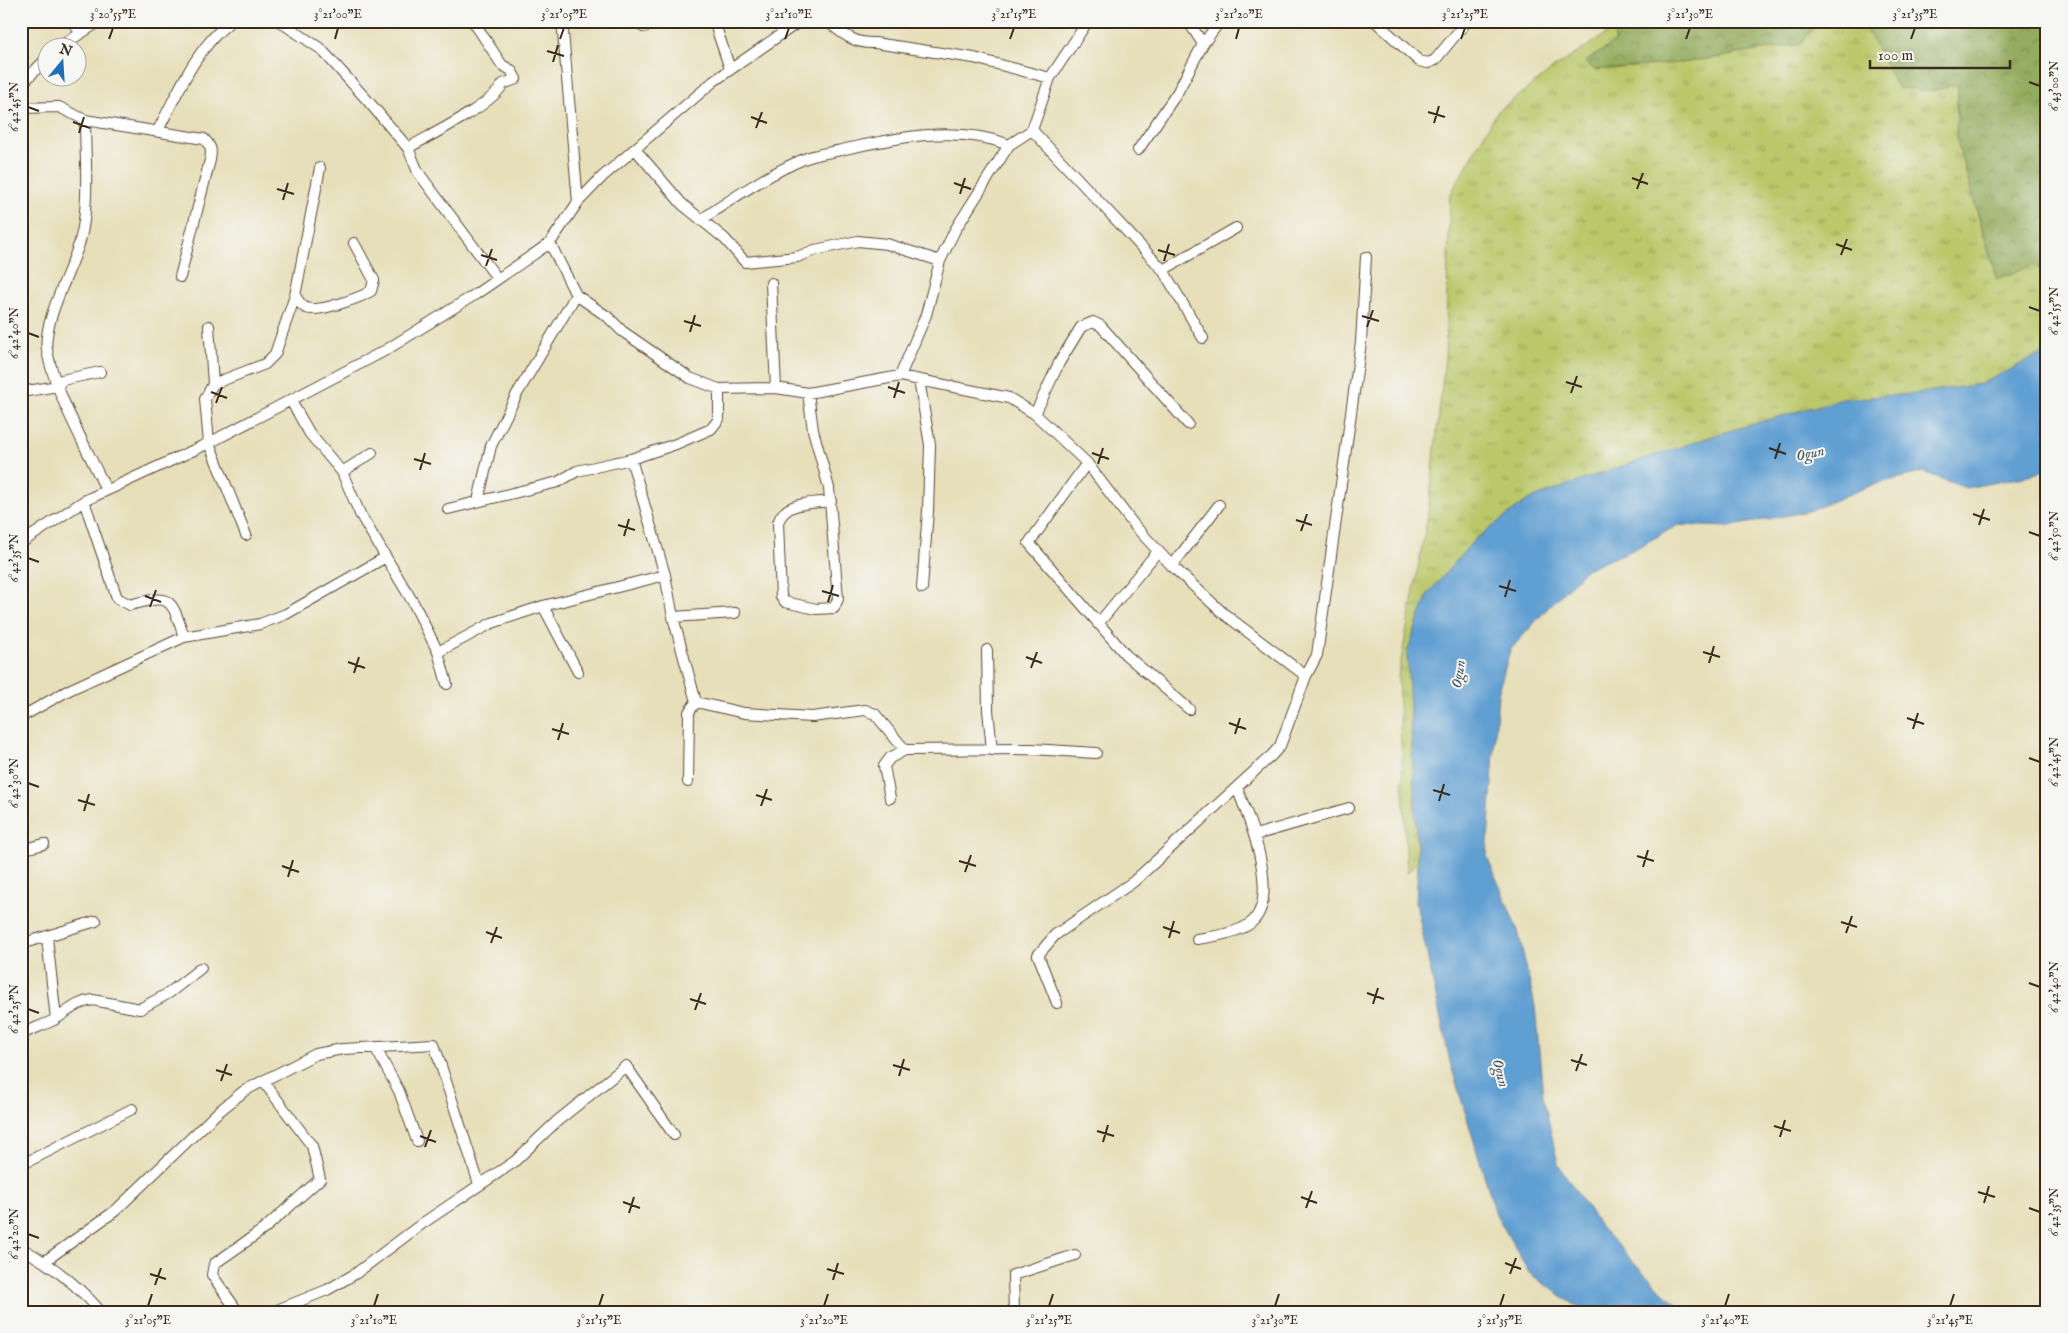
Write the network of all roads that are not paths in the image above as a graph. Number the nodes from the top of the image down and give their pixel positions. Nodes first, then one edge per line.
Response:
1 (72, 21) edge
2 (100, 21) edge
3 (231, 21) edge
4 (279, 21) edge
5 (473, 21) edge
6 (562, 21) edge
7 (671, 21) edge
8 (714, 21) edge
9 (800, 21) edge
10 (827, 21) edge
11 (1088, 21) edge
12 (1188, 21) edge
13 (1220, 21) edge
14 (1375, 21) edge
15 (1467, 21) edge
16 (643, 27) dead end
17 (80, 32) junction
18 (72, 38) edge
19 (1203, 44) junction
20 (38, 67) edge
21 (730, 69) junction
22 (1050, 78) junction
23 (21, 85) edge
24 (21, 108) edge
25 (85, 120) junction
26 (158, 130) junction
27 (1032, 130) junction
28 (1009, 145) junction
29 (408, 148) junction
30 (635, 149) junction
31 (1138, 150) dead end
32 (320, 168) dead end
33 (578, 202) junction
34 (702, 219) junction
35 (1236, 228) dead end
36 (354, 243) dead end
37 (550, 244) junction
38 (1366, 257) dead end
39 (940, 261) junction
40 (1163, 270) junction
41 (180, 277) dead end
42 (497, 278) junction
43 (771, 283) dead end
44 (576, 295) junction
45 (295, 296) junction
46 (209, 326) dead end
47 (1203, 338) dead end
48 (100, 372) dead end
49 (900, 376) junction
50 (919, 380) junction
51 (213, 384) junction
52 (58, 386) junction
53 (776, 388) junction
54 (719, 390) junction
55 (21, 392) edge
56 (808, 393) junction
57 (291, 401) junction
58 (1034, 414) junction
59 (1188, 424) dead end
60 (208, 443) junction
61 (372, 452) dead end
62 (631, 459) junction
63 (1087, 463) junction
64 (342, 472) junction
65 (106, 490) junction
66 (478, 500) junction
67 (84, 501) junction
68 (831, 501) junction
69 (1219, 505) dead end
70 (448, 509) dead end
71 (246, 535) dead end
72 (21, 543) edge
73 (1158, 551) junction
74 (386, 558) junction
75 (1172, 566) junction
76 (665, 575) junction
77 (922, 588) dead end
78 (543, 606) junction
79 (735, 613) dead end
80 (672, 617) junction
81 (1098, 624) junction
82 (184, 637) junction
83 (987, 650) dead end
84 (438, 652) junction
85 (578, 672) dead end
86 (1306, 676) junction
87 (447, 684) dead end
88 (696, 702) junction
89 (1189, 709) dead end
90 (21, 717) edge
91 (906, 750) junction
92 (992, 750) junction
93 (1096, 753) dead end
94 (688, 782) dead end
95 (1237, 788) junction
96 (890, 798) dead end
97 (1349, 808) dead end
98 (1256, 835) junction
99 (44, 844) dead end
100 (21, 850) edge
101 (96, 920) dead end
102 (47, 938) junction
103 (1197, 939) dead end
104 (21, 944) edge
105 (201, 968) dead end
106 (1057, 1003) dead end
107 (56, 1019) junction
108 (21, 1034) edge
109 (375, 1047) junction
110 (263, 1081) junction
111 (132, 1109) dead end
112 (674, 1136) dead end
113 (417, 1141) dead end
114 (21, 1165) edge
115 (480, 1184) junction
116 (21, 1248) edge
117 (1075, 1255) dead end
118 (45, 1261) junction
119 (101, 1312) edge
120 (238, 1312) edge
121 (272, 1312) edge
122 (1014, 1312) edge

1 - 17 street
2 - 17 street
3 - 26 street
4 - 29 street
5 - 29 street
6 - 33 street
7 - 16 street
8 - 21 street
9 - 21 street
10 - 22 street
11 - 22 street
12 - 19 street
13 - 19 street
14 - 15 street
17 - 18 street
19 - 31 street
20 - 23 street
21 - 30 street
22 - 27 street
24 - 25 street
25 - 26 street
25 - 52 street
26 - 41 street
27 - 28 street
27 - 40 street
28 - 34 street
28 - 39 street
29 - 42 street
30 - 33 street
30 - 34 street
32 - 45 street
33 - 37 street
34 - 39 street
35 - 40 street
36 - 45 street
37 - 42 street
37 - 44 street
38 - 86 street
39 - 49 street
40 - 47 street
42 - 57 street
43 - 53 street
44 - 54 street
44 - 66 street
45 - 51 street
46 - 51 street
48 - 52 street
49 - 50 street
49 - 56 street
50 - 58 street
50 - 77 street
51 - 60 street
52 - 55 street
52 - 65 street
53 - 54 street
53 - 56 street
54 - 62 street
56 - 68 street
57 - 60 street
57 - 64 street
58 - 59 street
58 - 63 street
60 - 65 street
60 - 71 street
61 - 64 street
62 - 66 street
62 - 76 street
63 - 73 street
63 - 81 street
64 - 74 street
65 - 67 street
66 - 70 street
67 - 72 street
67 - 82 street
68 - 68 street
69 - 75 street
73 - 75 street
73 - 81 street
74 - 82 street
74 - 84 street
75 - 86 street
76 - 78 street
76 - 80 street
78 - 84 street
78 - 85 street
79 - 80 street
80 - 88 street
81 - 89 street
82 - 90 street
83 - 92 street
84 - 87 street
86 - 95 street
88 - 91 street
88 - 94 street
91 - 92 street
91 - 96 street
92 - 93 street
95 - 98 street
95 - 106 street
97 - 98 street
98 - 103 street
99 - 100 street
101 - 102 street
102 - 104 street
102 - 107 street
105 - 107 street
107 - 108 street
109 - 110 street
109 - 113 street
109 - 115 street
110 - 118 street
110 - 120 street
111 - 114 street
112 - 115 street
115 - 121 street
116 - 118 street
117 - 122 street
118 - 119 street

